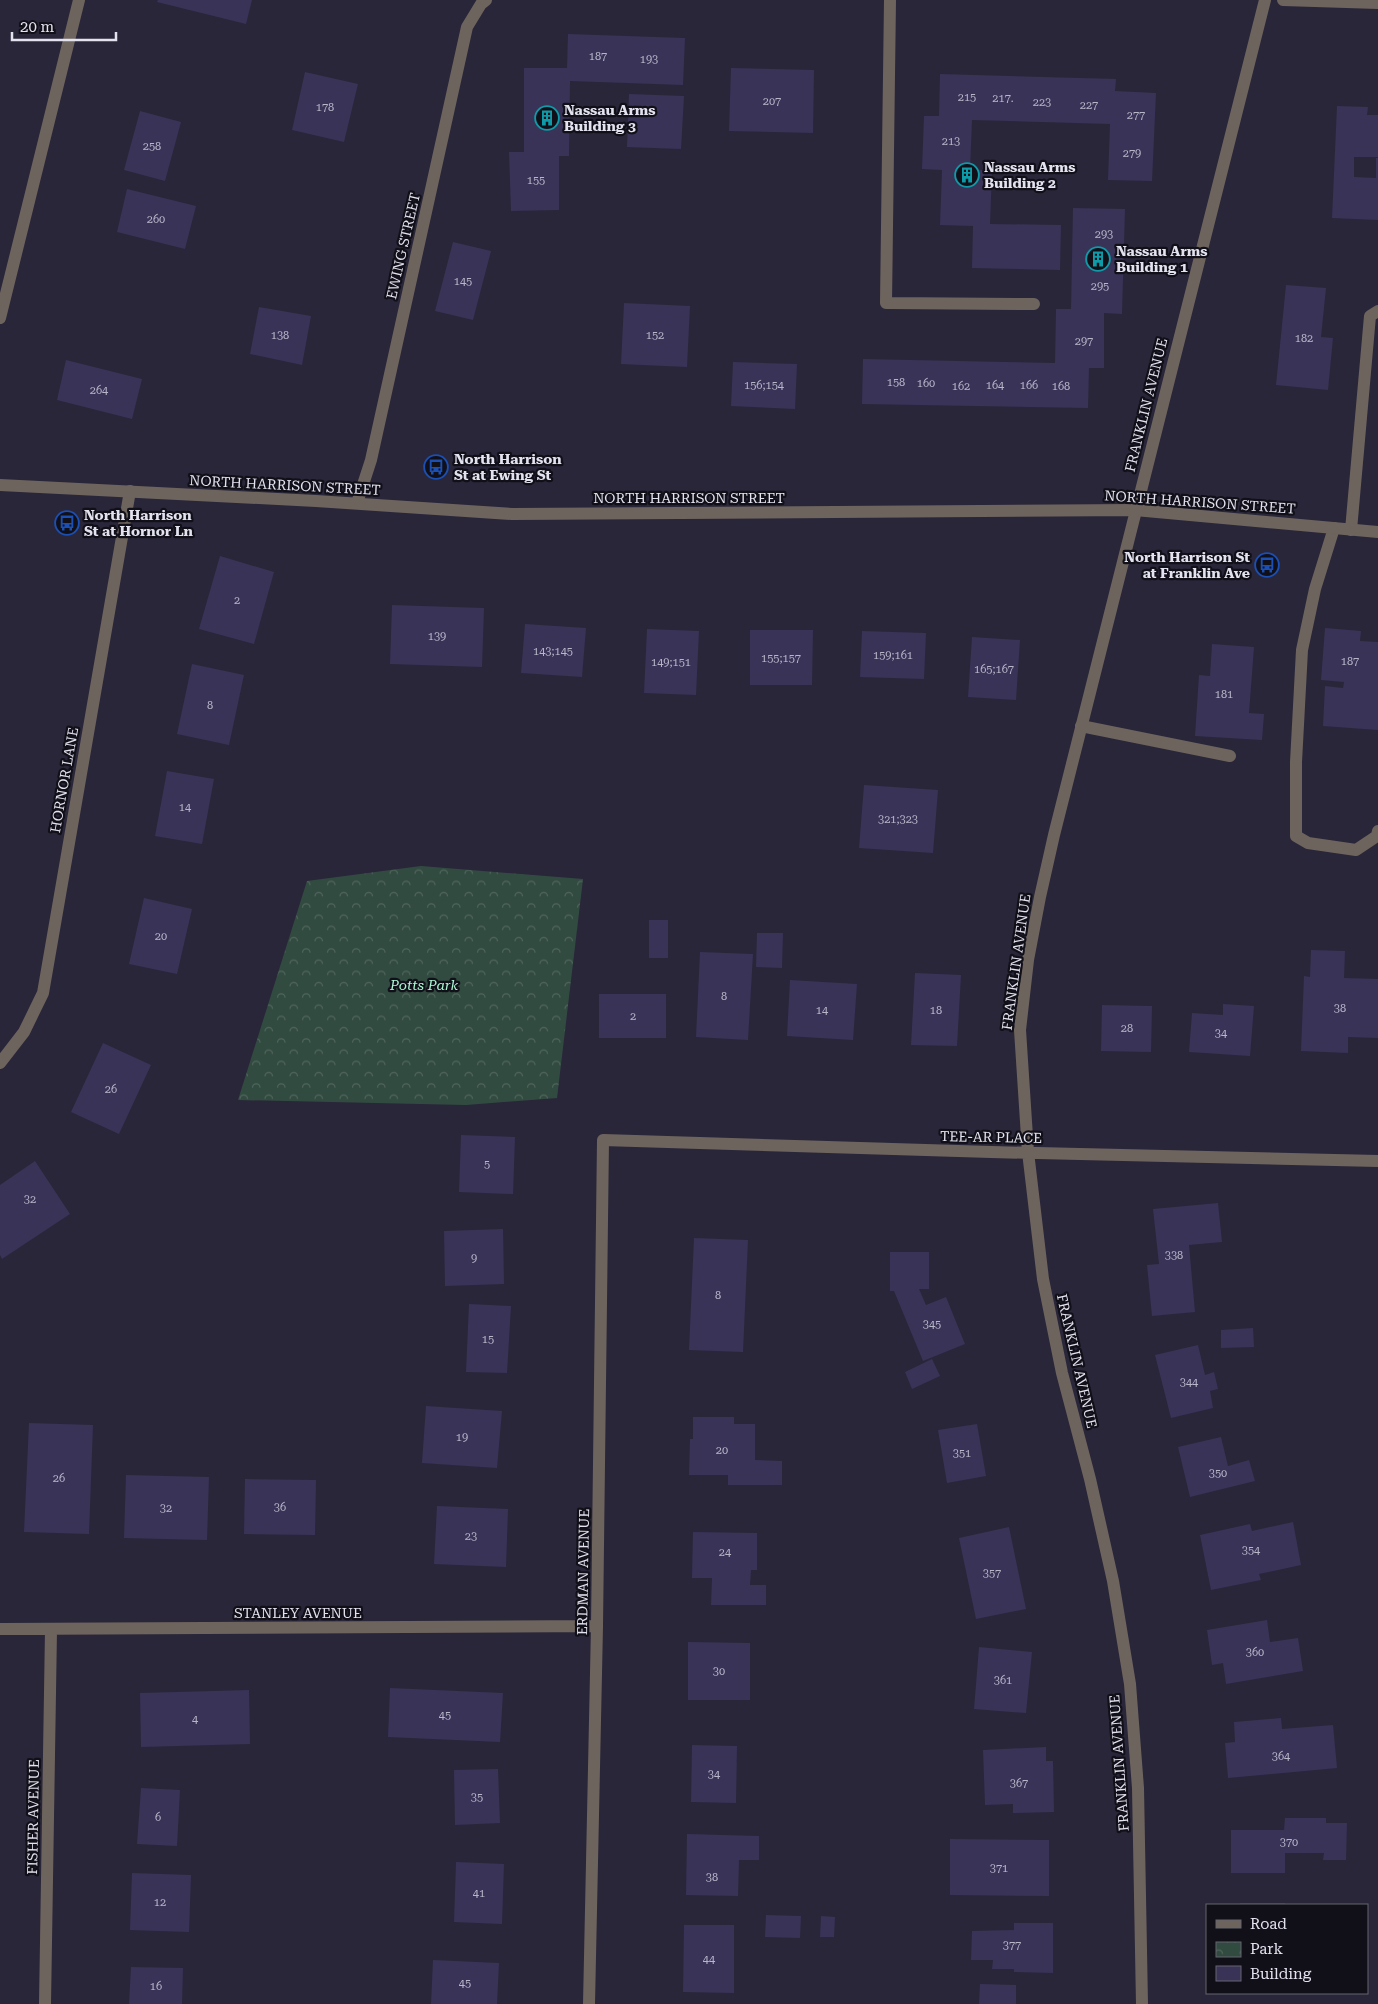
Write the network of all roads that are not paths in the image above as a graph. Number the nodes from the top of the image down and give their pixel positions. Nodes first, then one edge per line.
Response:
1 (79, 0) edge
2 (486, 0) edge
3 (890, 0) edge
4 (1265, 0) edge
5 (1283, 0) edge
6 (1378, 3) edge
7 (1034, 304) dead end
8 (1378, 311) edge
9 (0, 318) edge
10 (0, 485) edge
11 (130, 491) junction
12 (357, 503) junction
13 (1135, 510) junction
14 (1334, 528) junction
15 (1351, 530) junction
16 (1378, 532) edge
17 (1081, 726) junction
18 (1230, 756) dead end
19 (1378, 832) edge
20 (0, 1063) edge
21 (603, 1140) joint
22 (1028, 1152) junction
23 (1378, 1161) edge
24 (597, 1626) junction
25 (0, 1629) edge
26 (51, 1630) junction
27 (45, 2004) edge
28 (589, 2004) edge
29 (1142, 2004) edge

1 - 9 street
2 - 12 street, EWING STREET
3 - 7 street
4 - 13 street, FRANKLIN AVENUE
5 - 6 street
8 - 15 street
10 - 11 street, NORTH HARRISON STREET
11 - 12 street, NORTH HARRISON STREET
11 - 20 street, HORNOR LANE
12 - 13 street, NORTH HARRISON STREET
13 - 14 street, NORTH HARRISON STREET
13 - 17 street, FRANKLIN AVENUE
14 - 15 street, NORTH HARRISON STREET
14 - 19 street
15 - 16 street, NORTH HARRISON STREET
17 - 18 street
17 - 22 street, FRANKLIN AVENUE
21 - 22 street, TEE-AR PLACE
21 - 24 street, ERDMAN AVENUE
22 - 23 street, TEE-AR PLACE
22 - 29 street, FRANKLIN AVENUE
24 - 26 street, STANLEY AVENUE
24 - 28 street, ERDMAN AVENUE
25 - 26 street, STANLEY AVENUE
26 - 27 street, FISHER AVENUE

